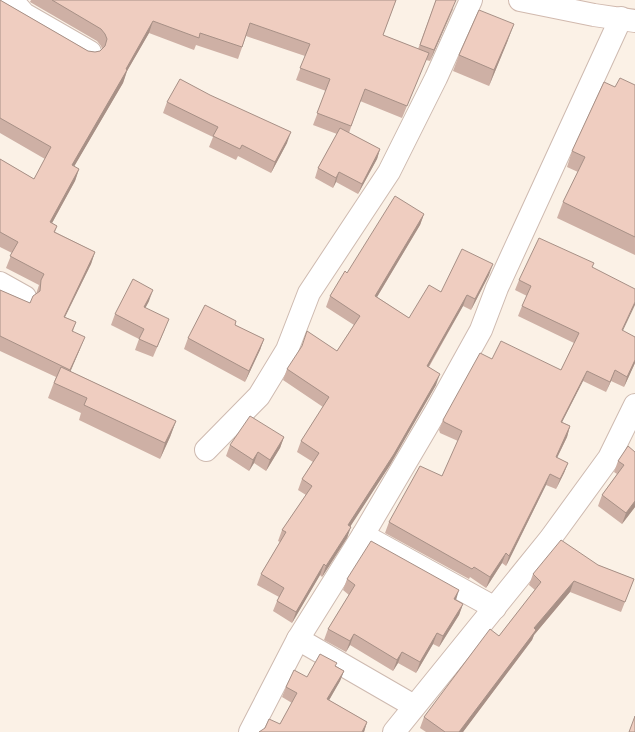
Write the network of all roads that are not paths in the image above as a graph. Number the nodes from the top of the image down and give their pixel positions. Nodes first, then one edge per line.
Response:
1 (12, 0) edge
2 (471, 0) edge
3 (520, 0) edge
4 (628, 20) edge
5 (90, 52) edge
6 (0, 282) edge
7 (25, 296) dead end
8 (635, 405) edge
9 (206, 450) dead end
10 (363, 535) junction
11 (495, 608) junction
12 (298, 639) junction
13 (414, 706) junction
14 (250, 732) edge
15 (394, 732) edge

1 - 5 street
2 - 9 street
3 - 4 street
4 - 10 street
6 - 7 street
8 - 11 street
10 - 11 street
10 - 12 street
11 - 13 street
12 - 13 street
12 - 14 street
13 - 15 street

